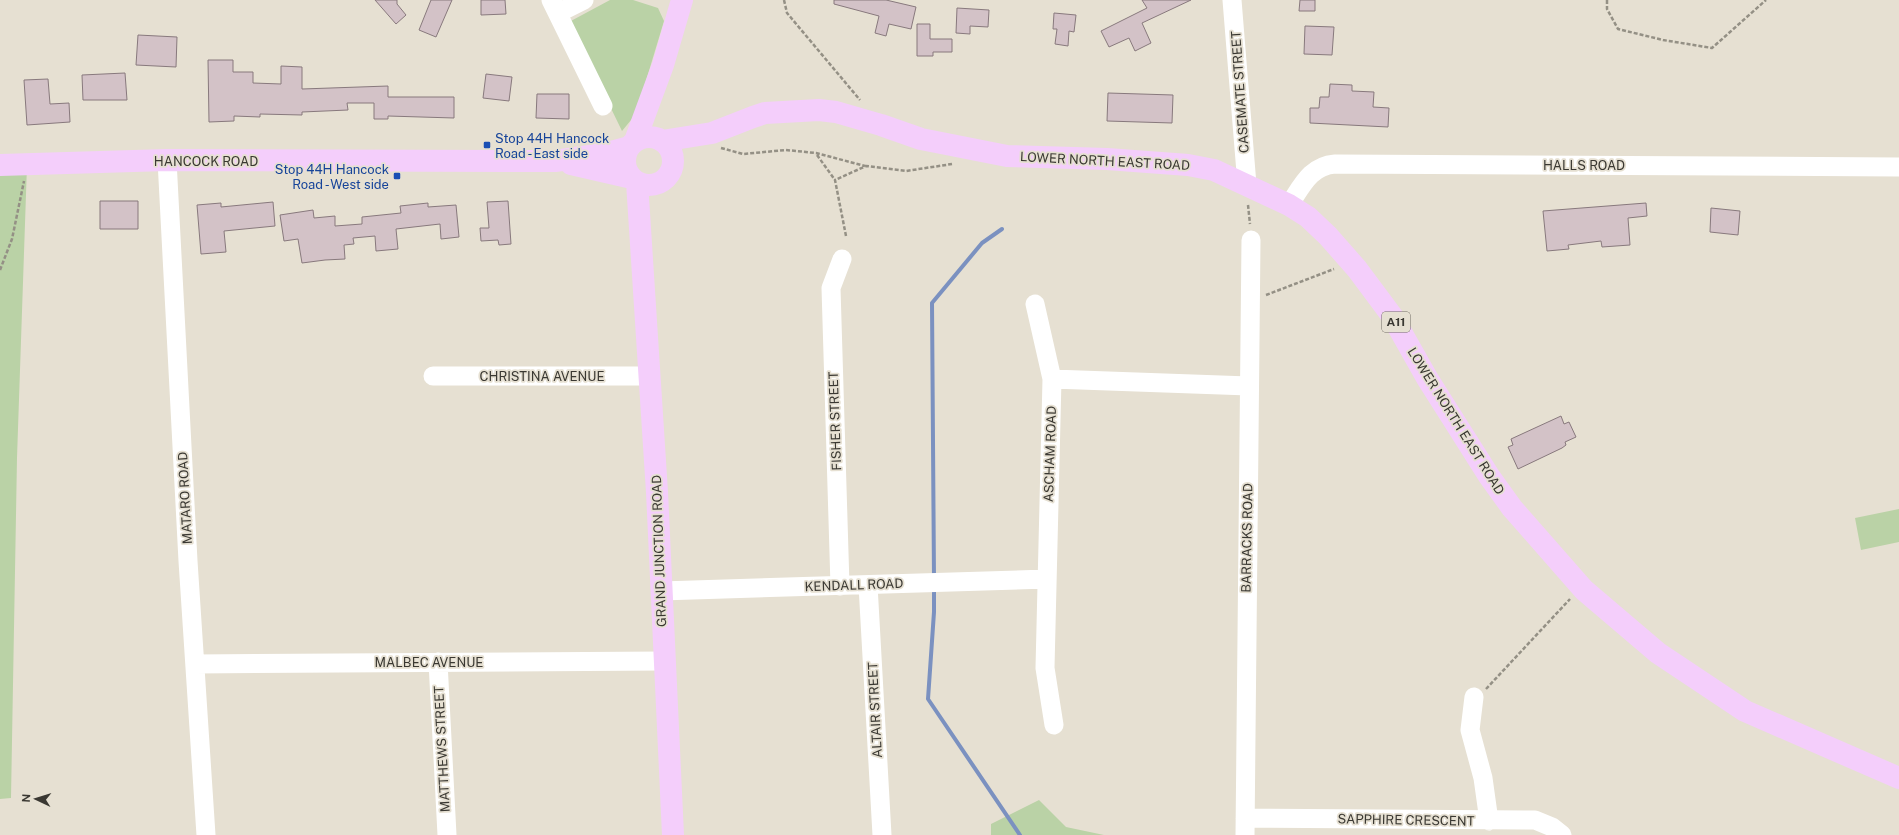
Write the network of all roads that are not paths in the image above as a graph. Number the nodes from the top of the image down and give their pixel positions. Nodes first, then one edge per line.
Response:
1 (584, 0) edge
2 (680, 0) edge
3 (1232, 0) edge
4 (554, 6) edge
5 (663, 65) junction
6 (603, 106) dead end
7 (660, 140) junction
8 (714, 140) junction
9 (632, 144) junction
10 (166, 160) junction
11 (555, 161) junction
12 (0, 165) edge
13 (1899, 167) edge
14 (666, 175) junction
15 (634, 180) junction
16 (1247, 185) junction
17 (1288, 205) junction
18 (1251, 240) road end
19 (842, 259) dead end
20 (642, 266) junction
21 (1035, 304) dead end
22 (433, 376) dead end
23 (650, 376) junction
24 (1052, 379) junction
25 (1249, 386) junction
26 (1047, 579) junction
27 (868, 585) junction
28 (840, 586) junction
29 (661, 591) junction
30 (664, 661) junction
31 (438, 662) junction
32 (195, 664) junction
33 (1473, 700) road end
34 (1054, 726) dead end
35 (1899, 778) edge
36 (1489, 821) junction
37 (1245, 826) edge
38 (206, 835) edge
39 (447, 835) edge
40 (673, 835) edge
41 (882, 835) edge
42 (1562, 835) edge

1 - 4 street
2 - 5 main road
3 - 16 street, CASEMATE STREET
4 - 6 street
5 - 7 main road
5 - 9 main road
7 - 8 main road, LOWER NORTH EAST ROAD / A11
7 - 9 main road, A11
7 - 14 main road
8 - 14 main road, LOWER NORTH EAST ROAD / A11
8 - 16 main road, LOWER NORTH EAST ROAD / A11
9 - 11 main road, HANCOCK ROAD / A11
9 - 15 main road
10 - 11 main road, HANCOCK ROAD / A11
10 - 12 main road, HANCOCK ROAD / A11
10 - 32 street, MATARO ROAD
11 - 15 main road, HANCOCK ROAD / A11
13 - 17 street, HALLS ROAD
14 - 15 main road, A11
14 - 20 main road, GRAND JUNCTION ROAD
15 - 20 main road, GRAND JUNCTION ROAD
16 - 17 main road, LOWER NORTH EAST ROAD / A11
17 - 35 main road, LOWER NORTH EAST ROAD / A11
18 - 25 street, BARRACKS ROAD
19 - 28 street, FISHER STREET
20 - 23 main road, GRAND JUNCTION ROAD
21 - 24 street, ASCHAM ROAD
22 - 23 street, CHRISTINA AVENUE
23 - 29 main road, GRAND JUNCTION ROAD
24 - 25 street
24 - 26 street, ASCHAM ROAD
25 - 37 street, BARRACKS ROAD
26 - 27 street, KENDALL ROAD
26 - 34 street, ASCHAM ROAD
27 - 28 street, KENDALL ROAD
27 - 41 street, ALTAIR STREET
28 - 29 street, KENDALL ROAD
29 - 30 main road, GRAND JUNCTION ROAD
30 - 31 street, MALBEC AVENUE
30 - 40 main road, GRAND JUNCTION ROAD
31 - 32 street, MALBEC AVENUE
31 - 39 street, MATTHEWS STREET
32 - 38 street, MATARO ROAD
33 - 36 street
36 - 37 street, SAPPHIRE CRESCENT
36 - 42 street, SAPPHIRE CRESCENT

